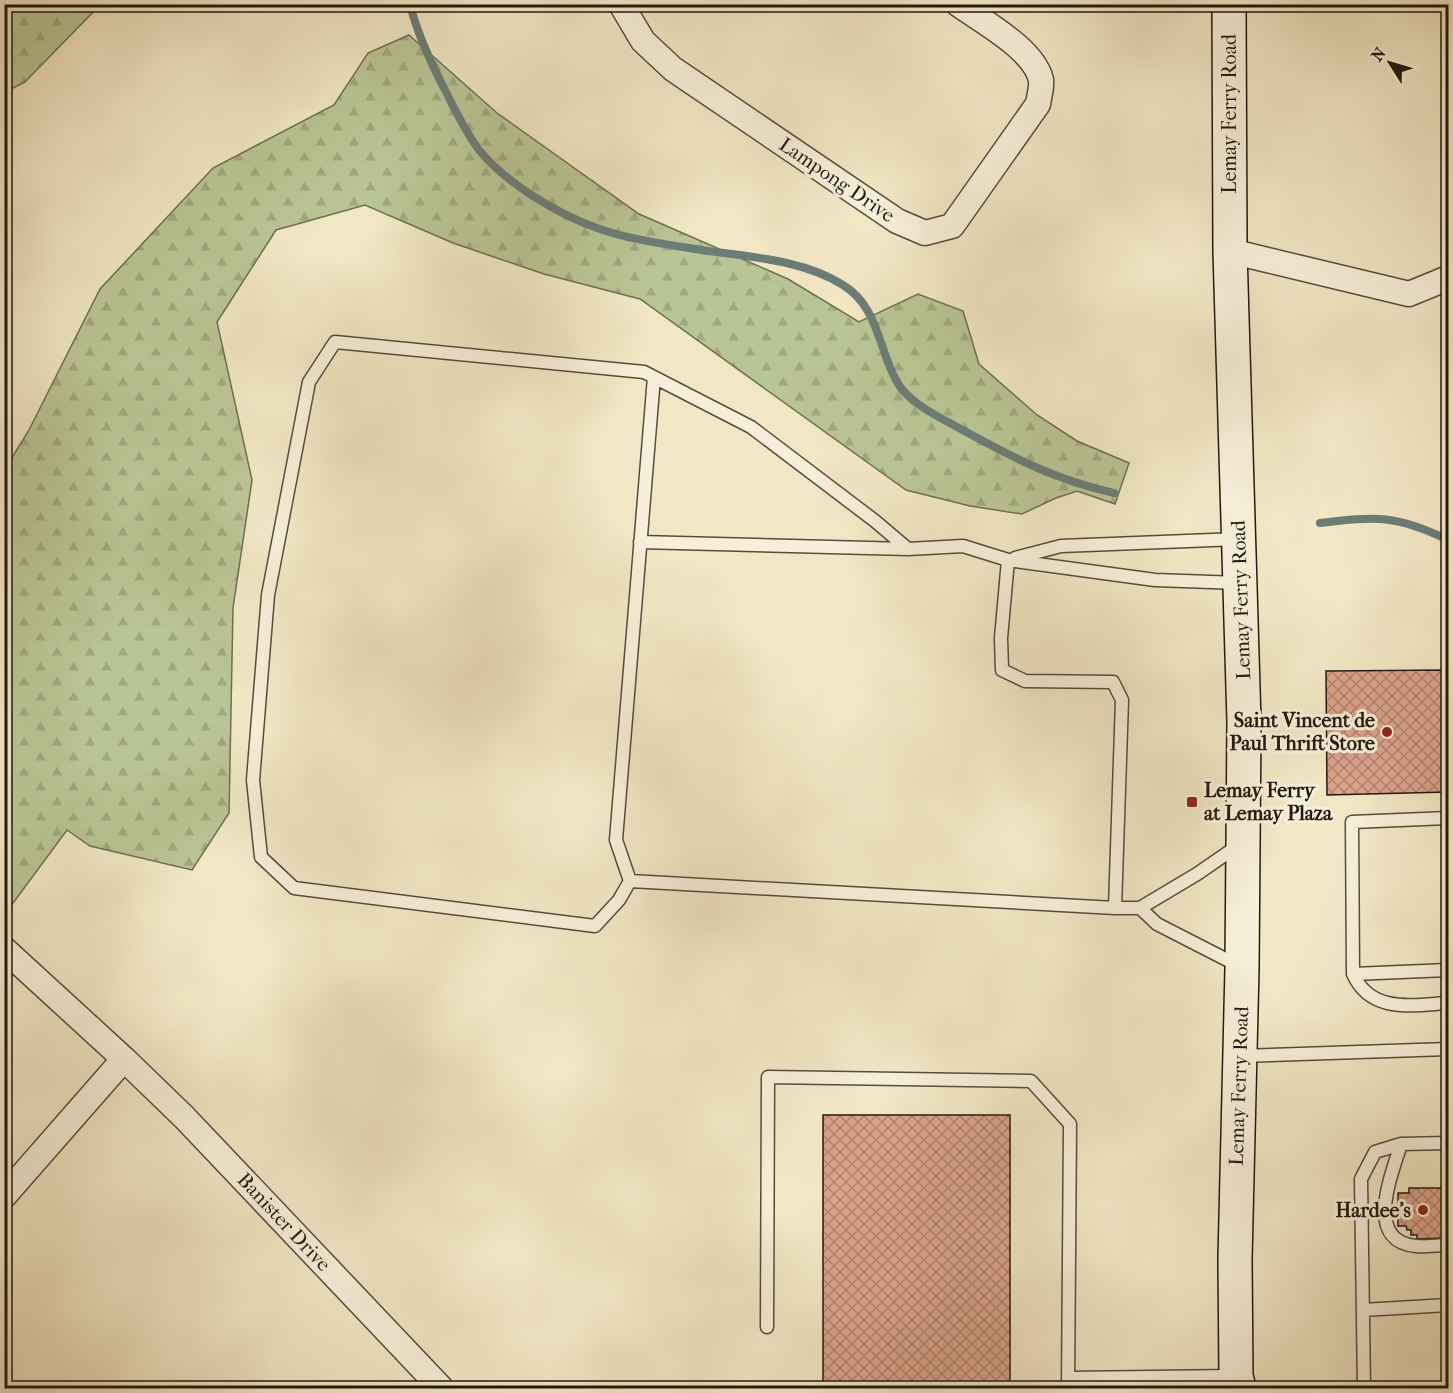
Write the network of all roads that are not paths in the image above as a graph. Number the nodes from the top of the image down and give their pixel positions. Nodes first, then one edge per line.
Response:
1 (621, 4) edge
2 (958, 4) edge
3 (1229, 4) edge
4 (1230, 251) junction
5 (1449, 278) edge
6 (654, 377) junction
7 (1240, 539) junction
8 (640, 542) junction
9 (908, 549) junction
10 (1008, 560) junction
11 (1240, 583) junction
12 (1449, 818) edge
13 (1244, 842) junction
14 (630, 881) junction
15 (1140, 908) junction
16 (1115, 909) junction
17 (4, 949) edge
18 (1242, 968) junction
19 (1449, 970) edge
20 (1353, 974) junction
21 (1449, 1003) edge
22 (1449, 1049) edge
23 (1240, 1056) junction
24 (123, 1059) junction
25 (1449, 1143) edge
26 (1401, 1144) junction
27 (4, 1196) edge
28 (1449, 1245) edge
29 (1449, 1305) edge
30 (1363, 1310) junction
31 (767, 1327) dead end
32 (1068, 1383) edge
33 (1235, 1384) edge
34 (441, 1389) edge
35 (1364, 1389) edge

1 - 2 street, Lampong Drive
3 - 4 main road, Lemay Ferry Road
4 - 5 street
4 - 7 main road, Lemay Ferry Road
6 - 8 lane
6 - 9 lane
6 - 14 lane
7 - 10 lane
7 - 11 main road, Lemay Ferry Road
8 - 9 lane
8 - 14 lane
9 - 10 lane
10 - 11 lane
10 - 16 lane
11 - 13 main road, Lemay Ferry Road
12 - 20 lane
13 - 15 lane
13 - 18 main road, Lemay Ferry Road
14 - 16 lane
15 - 16 lane
15 - 18 lane
17 - 24 street, Banister Drive
18 - 23 main road, Lemay Ferry Road
19 - 20 lane
20 - 21 lane
22 - 23 lane
23 - 33 main road, Lemay Ferry Road
24 - 27 street
24 - 34 street, Banister Drive
25 - 26 lane
26 - 28 lane
26 - 30 lane
29 - 30 lane
30 - 35 lane
31 - 32 lane
32 - 33 lane

